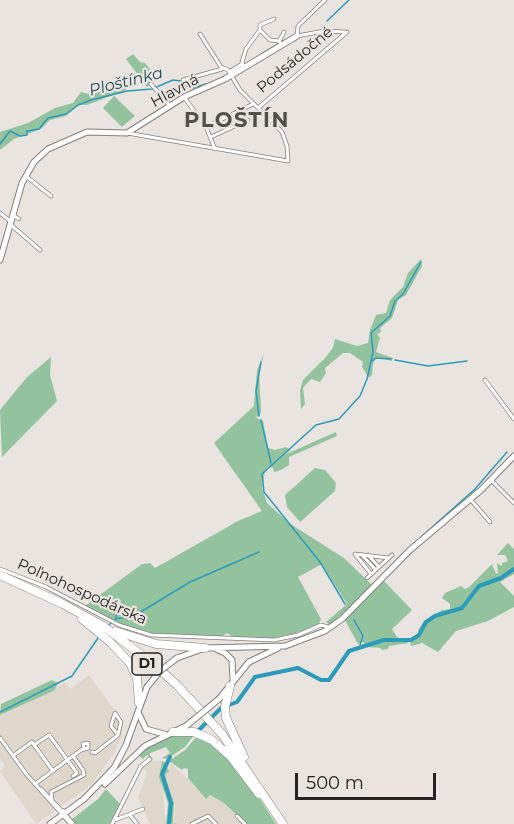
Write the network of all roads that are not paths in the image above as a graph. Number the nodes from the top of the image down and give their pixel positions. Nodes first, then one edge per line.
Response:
1 (325, 0) edge
2 (274, 19) dead end
3 (260, 30) junction
4 (284, 32) dead end
5 (200, 34) dead end
6 (296, 36) junction
7 (280, 42) junction
8 (243, 65) junction
9 (224, 69) junction
10 (231, 73) junction
11 (183, 80) dead end
12 (153, 86) dead end
13 (184, 98) junction
14 (253, 104) junction
15 (170, 106) junction
16 (258, 108) junction
17 (248, 120) dead end
18 (206, 127) junction
19 (130, 132) junction
20 (211, 137) junction
21 (215, 148) junction
22 (25, 176) junction
23 (51, 196) dead end
24 (0, 213) edge
25 (12, 213) junction
26 (19, 219) dead end
27 (10, 223) junction
28 (40, 249) dead end
29 (0, 260) edge
30 (484, 380) dead end
31 (514, 419) edge
32 (514, 457) edge
33 (491, 480) junction
34 (470, 499) junction
35 (514, 503) edge
36 (490, 522) dead end
37 (362, 555) junction
38 (368, 555) junction
39 (376, 555) junction
40 (383, 564) junction
41 (0, 569) edge
42 (377, 569) junction
43 (371, 574) junction
44 (0, 577) edge
45 (367, 578) dead end
46 (82, 619) junction
47 (102, 626) junction
48 (330, 628) junction
49 (285, 646) junction
50 (209, 648) junction
51 (231, 685) junction
52 (223, 699) junction
53 (138, 706) junction
54 (208, 719) junction
55 (187, 728) junction
56 (170, 733) junction
57 (118, 735) junction
58 (0, 738) edge
59 (34, 745) junction
60 (75, 755) junction
61 (13, 756) junction
62 (150, 759) dead end
63 (67, 760) junction
64 (53, 771) junction
65 (73, 776) dead end
66 (105, 782) junction
67 (35, 784) junction
68 (259, 785) junction
69 (52, 800) junction
70 (267, 805) junction
71 (143, 809) dead end
72 (130, 815) junction
73 (66, 816) edge
74 (237, 816) dead end
75 (56, 822) edge
76 (113, 822) edge
77 (50, 824) edge
78 (136, 824) edge
79 (192, 824) edge
80 (216, 824) edge
81 (245, 824) edge
82 (281, 824) edge

1 - 6 street
2 - 3 street
3 - 7 street
3 - 8 street
4 - 7 street
5 - 9 street
6 - 7 main road, Hlavná
6 - 16 street, Podsádočné
7 - 8 main road, Hlavná
8 - 10 main road, Hlavná
9 - 10 street
9 - 11 street
10 - 13 main road, Hlavná
10 - 14 street
12 - 15 street
13 - 15 main road, Hlavná
13 - 18 street
14 - 16 street
14 - 18 street
15 - 19 main road, Hlavná
16 - 21 street
17 - 20 street
18 - 20 street
19 - 21 street
19 - 22 main road
20 - 21 street
22 - 23 street
22 - 25 main road
24 - 27 street
25 - 26 street
25 - 27 main road
27 - 28 street
27 - 29 main road
30 - 31 street
32 - 33 main road
33 - 34 main road
33 - 35 street
34 - 36 street
34 - 48 main road
37 - 38 street
37 - 42 street
37 - 43 street
38 - 39 street
38 - 42 street
39 - 40 street
39 - 40 street
40 - 42 street
41 - 48 street, Poľnohospodárska
42 - 43 street
43 - 45 street
44 - 46 highway, D1
44 - 47 highway, D1
46 - 53 highway
46 - 54 highway, D1
47 - 50 highway
47 - 54 highway, D1
48 - 49 main road
49 - 50 main road
49 - 51 main road
50 - 51 main road
50 - 53 main road, bridge
51 - 52 highway
52 - 55 main road, bridge
52 - 68 highway
53 - 56 main road
53 - 66 main road
54 - 68 highway, D1
54 - 70 highway, D1
55 - 56 highway
55 - 70 highway
56 - 66 main road
57 - 57 street
57 - 60 street
58 - 61 street
59 - 61 street
59 - 63 street
59 - 64 street
60 - 63 street
60 - 69 street
61 - 67 street
62 - 76 street
63 - 64 street
63 - 65 street
64 - 67 street
66 - 73 main road
67 - 69 street
67 - 73 street
68 - 82 highway, D1
69 - 73 street
70 - 82 highway, D1
71 - 72 street
72 - 76 street
72 - 78 street
73 - 75 main road
73 - 75 main road
74 - 81 street
75 - 77 main road
79 - 80 street

